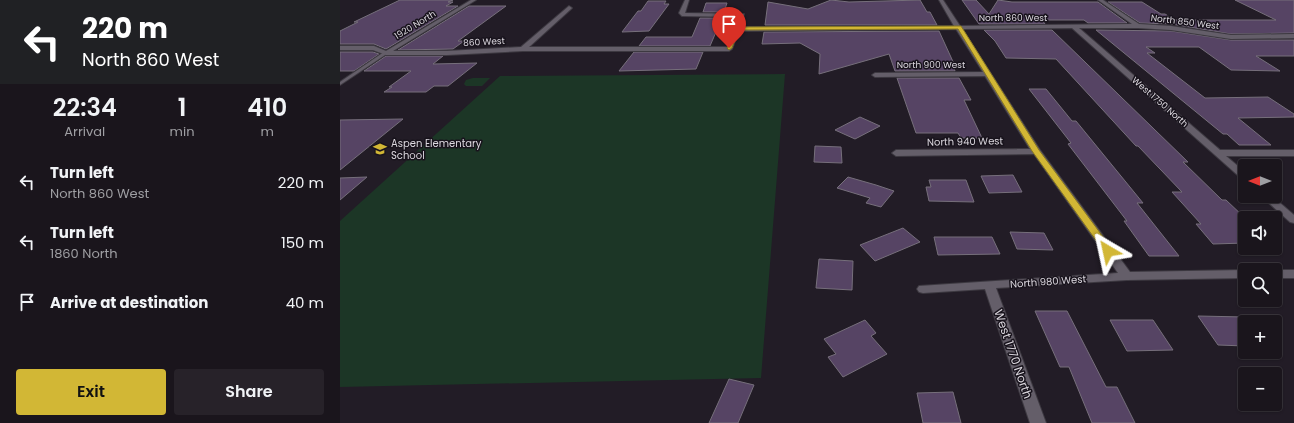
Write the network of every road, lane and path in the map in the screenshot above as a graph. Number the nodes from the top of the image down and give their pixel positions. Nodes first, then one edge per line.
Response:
1 (474, 0) edge
2 (687, 0) edge
3 (942, 0) edge
4 (1100, 0) edge
5 (569, 8) dead end
6 (1138, 26) junction
7 (1074, 27) junction
8 (960, 28) junction
9 (737, 29) junction
10 (1294, 36) edge
11 (340, 48) edge
12 (523, 49) junction
13 (386, 53) junction
14 (988, 74) junction
15 (874, 75) dead end
16 (340, 84) edge
17 (1036, 151) junction
18 (896, 153) dead end
19 (1218, 153) junction
20 (1294, 153) edge
21 (1238, 171) edge
22 (1274, 203) edge
23 (1294, 220) edge
24 (1238, 274) edge
25 (1282, 274) edge
26 (1294, 274) edge
27 (1127, 276) junction
28 (989, 285) junction
29 (923, 289) dead end
30 (1038, 423) edge

1 - 13 street, 1920 North
2 - 9 street
3 - 8 street
4 - 6 street
5 - 12 street
6 - 7 street, North 850 West
6 - 10 street, North 850 West
7 - 8 street, North 860 West
7 - 19 street, West 1750 North
8 - 9 street, North 860 West
8 - 14 street
9 - 12 street, 860 West
11 - 13 street
12 - 13 street, 860 West
13 - 16 lane
14 - 15 street, North 900 West
14 - 17 street
17 - 18 street, North 940 West
17 - 27 street
19 - 20 street
19 - 21 street, West 1750 North
22 - 23 street
24 - 27 street, North 980 West
25 - 26 street
27 - 28 street, North 980 West
28 - 29 street, North 980 West
28 - 30 street, West 1770 North

